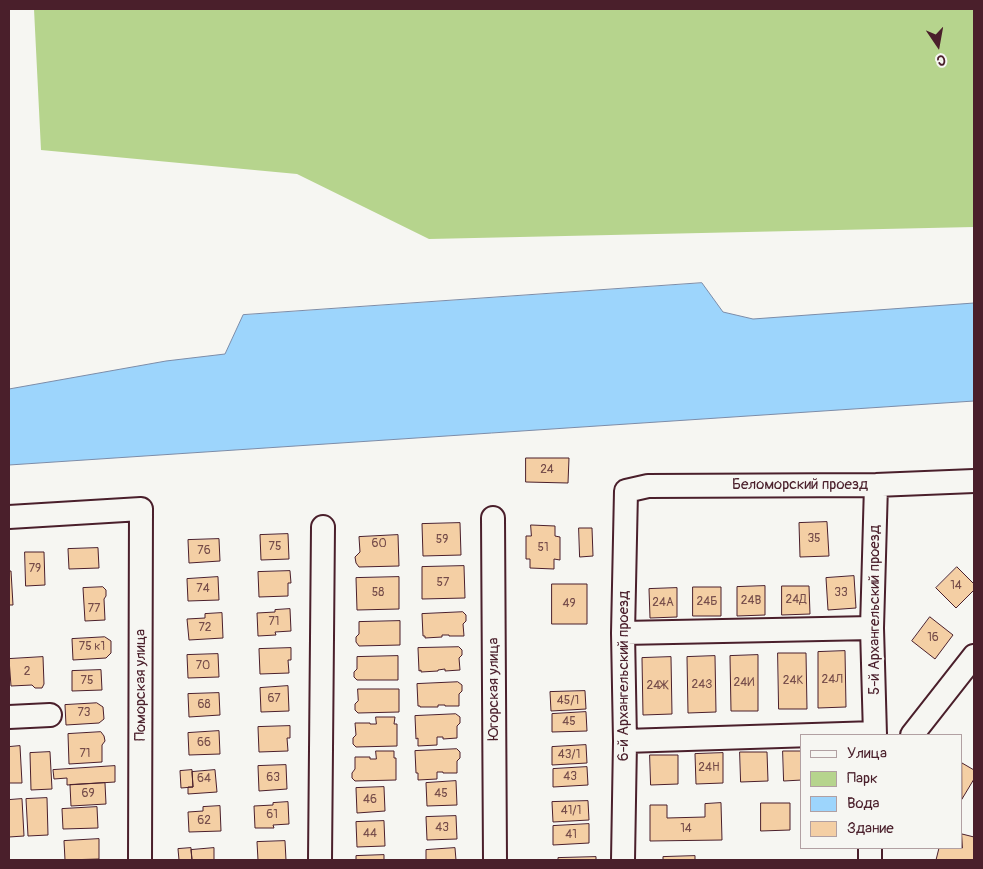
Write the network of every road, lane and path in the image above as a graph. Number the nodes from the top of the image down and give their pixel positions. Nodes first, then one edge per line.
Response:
1 (974, 481) edge
2 (876, 485) junction
3 (626, 491) joint
4 (9, 517) edge
5 (493, 518) dead end
6 (323, 527) dead end
7 (872, 628) junction
8 (623, 633) junction
9 (974, 656) edge
10 (50, 715) dead end
11 (9, 717) edge
12 (875, 734) edge
13 (913, 734) edge
14 (800, 736) edge
15 (625, 741) junction
16 (140, 860) edge
17 (320, 860) edge
18 (495, 860) edge
19 (623, 860) edge

1 - 2 street, Беломорский проезд
2 - 3 street, Беломорский проезд
2 - 7 street, 5-й Архангельский проезд
3 - 8 street, 6-й Архангельский проезд
4 - 16 street, Поморская улица
5 - 18 street, Югорская улица
6 - 17 street
7 - 8 street
7 - 12 street, 5-й Архангельский проезд
8 - 15 street, 6-й Архангельский проезд
9 - 13 street
10 - 11 street
14 - 15 street
15 - 19 street, 6-й Архангельский проезд

